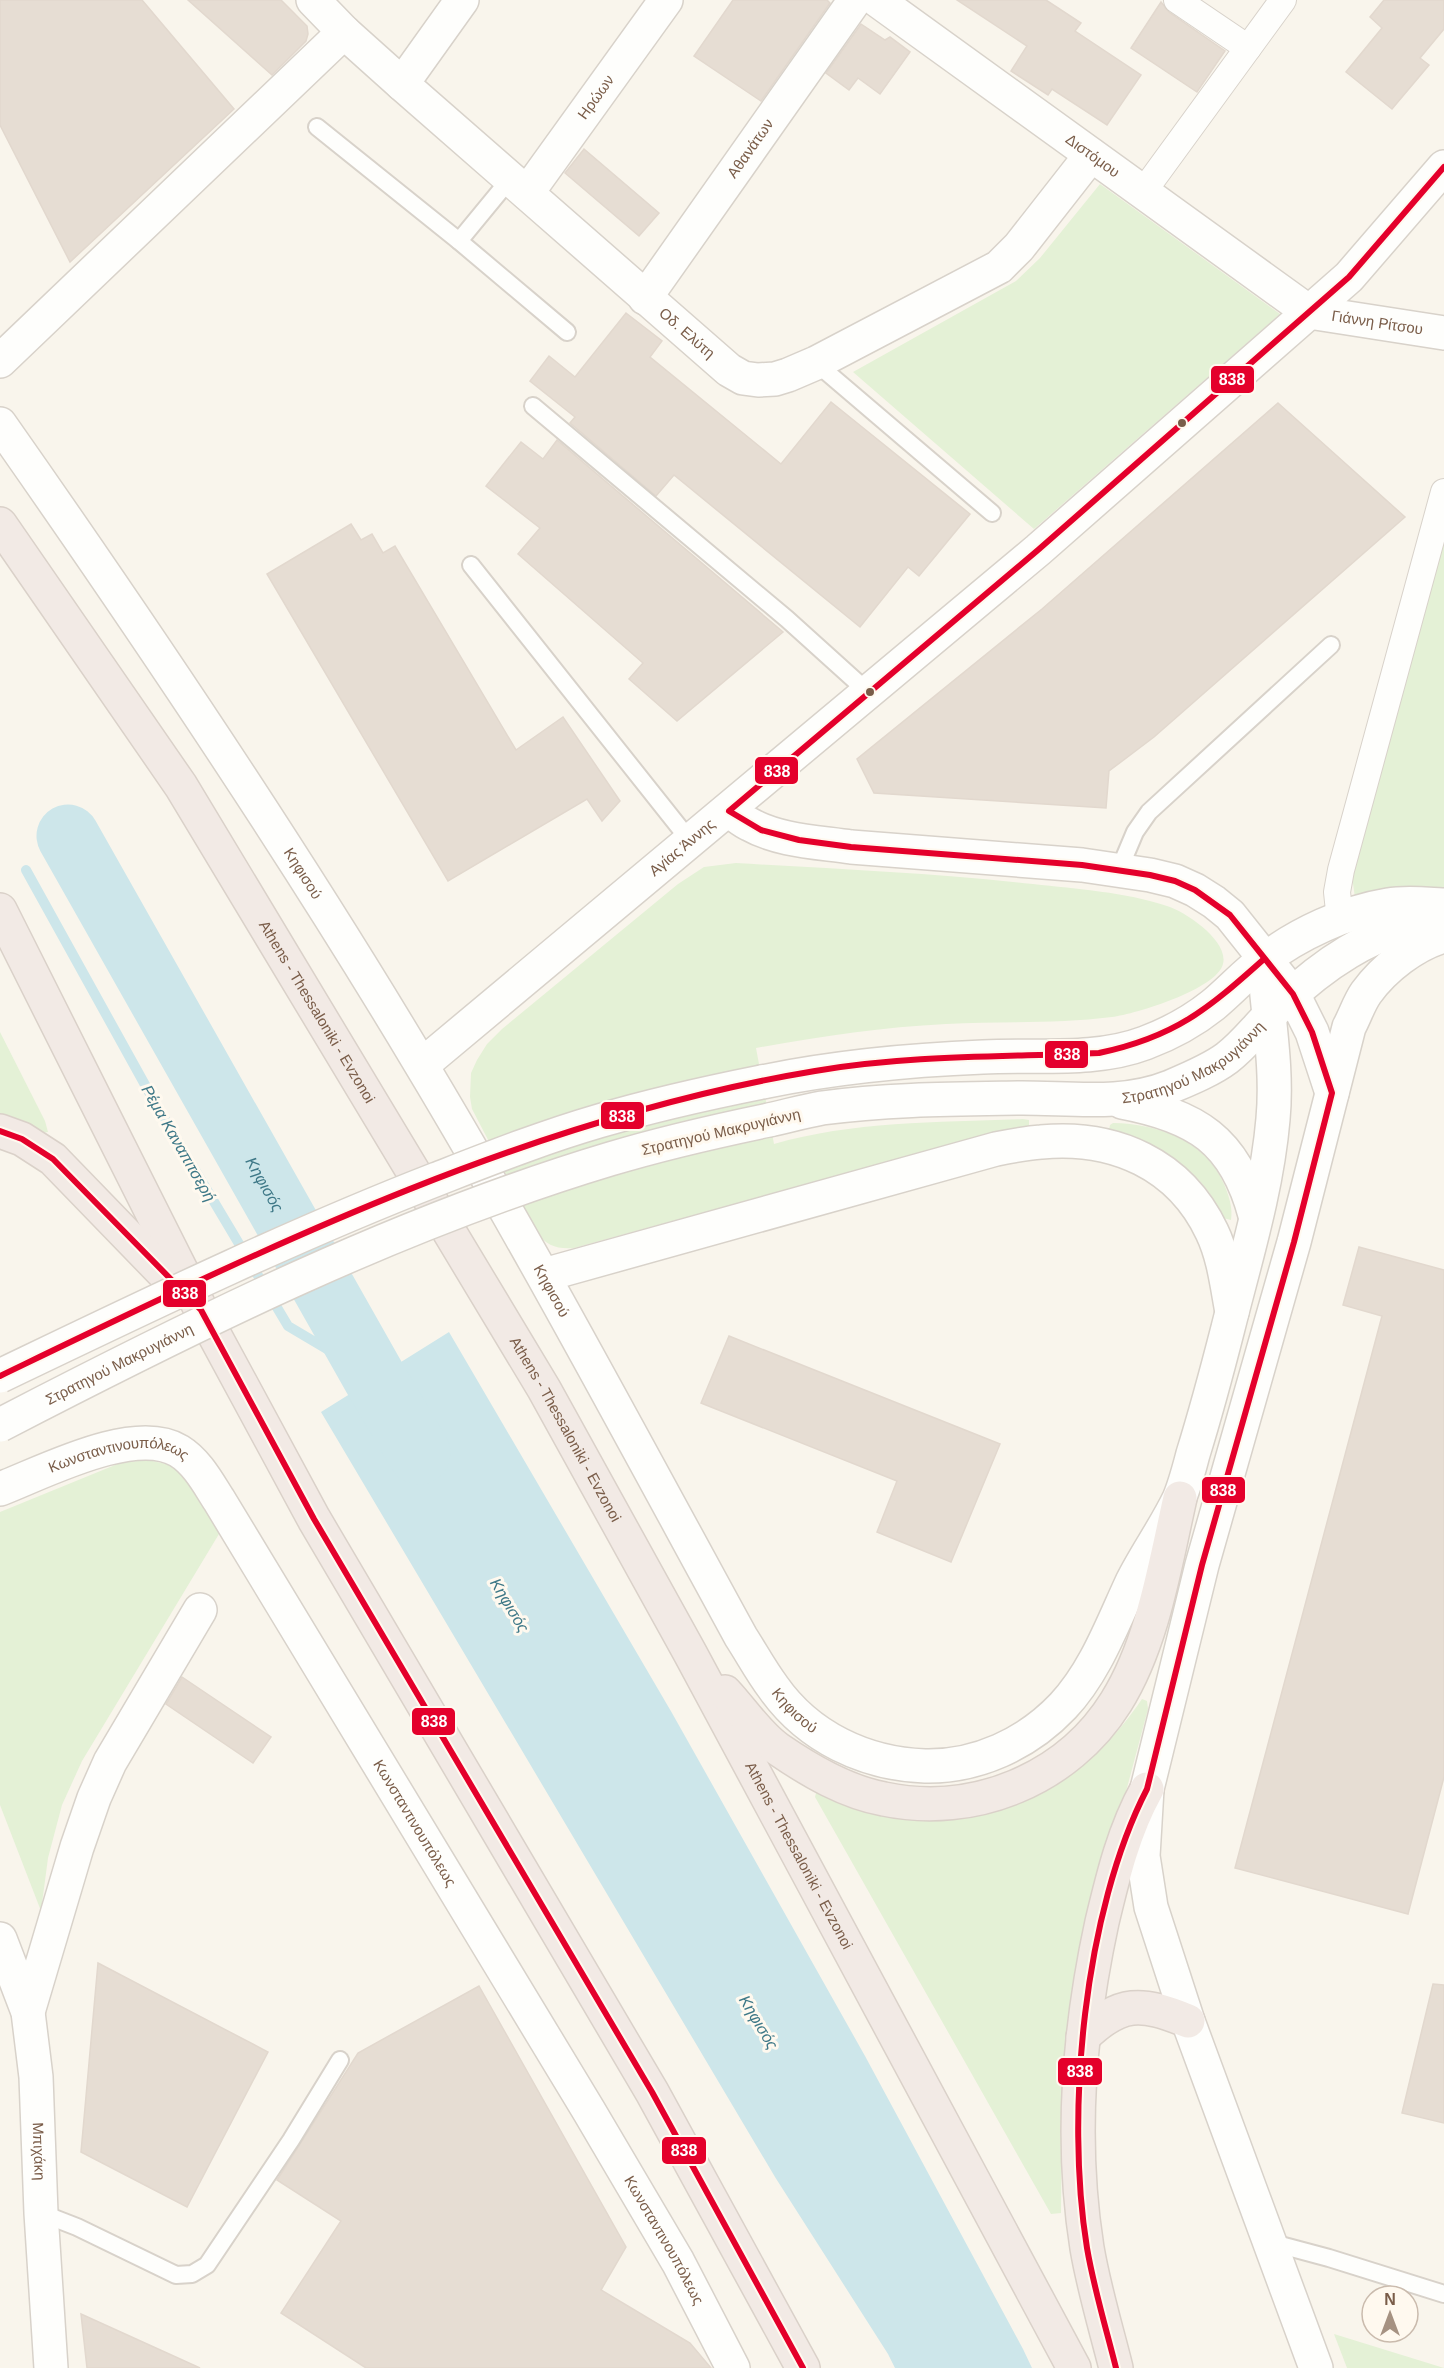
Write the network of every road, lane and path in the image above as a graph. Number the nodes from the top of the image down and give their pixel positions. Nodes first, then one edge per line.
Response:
1 (314, 0) edge
2 (462, 0) edge
3 (666, 0) edge
4 (855, 0) edge
5 (877, 0) edge
6 (1177, 0) edge
7 (1283, 0) edge
8 (344, 32) junction
9 (1248, 48) junction
10 (402, 84) junction
11 (317, 128) dead end
12 (1091, 155) junction
13 (1444, 167) edge
14 (519, 186) junction
15 (1143, 192) junction
16 (459, 241) junction
17 (645, 298) junction
18 (1309, 312) junction
19 (567, 332) dead end
20 (1444, 333) edge
21 (0, 361) edge
22 (816, 363) junction
23 (533, 406) dead end
24 (0, 424) edge
25 (1444, 492) edge
26 (992, 513) dead end
27 (0, 524) edge
28 (471, 565) dead end
29 (1331, 645) dead end
30 (869, 693) junction
31 (729, 811) junction
32 (691, 842) junction
33 (1119, 870) junction
34 (1444, 905) edge
35 (0, 910) edge
36 (1340, 920) junction
37 (1444, 921) edge
38 (1444, 936) edge
39 (1264, 959) junction
40 (1293, 994) junction
41 (1268, 1017) junction
42 (422, 1065) junction
43 (1332, 1093) junction
44 (1114, 1100) junction
45 (0, 1131) edge
46 (1255, 1217) junction
47 (544, 1275) junction
48 (201, 1310) junction
49 (1232, 1312) junction
50 (0, 1376) edge
51 (0, 1425) edge
52 (0, 1489) edge
53 (1180, 1498) junction
54 (200, 1610) dead end
55 (690, 1653) junction
56 (1147, 1789) junction
57 (0, 1938) edge
58 (28, 2012) junction
59 (1188, 2021) junction
60 (1083, 2037) junction
61 (340, 2060) dead end
62 (41, 2213) junction
63 (1269, 2242) junction
64 (1444, 2294) edge
65 (51, 2368) edge
66 (733, 2368) edge
67 (803, 2368) edge
68 (1074, 2368) edge
69 (1116, 2368) edge
70 (1316, 2368) edge

1 - 8 street, Οδ. Ελύτη
2 - 10 street
3 - 14 street, Ηρώων
4 - 17 street, Αθανάτων
5 - 12 street, Διστόμου
6 - 9 street
7 - 9 street
8 - 10 street, Οδ. Ελύτη
8 - 21 street
9 - 15 street
10 - 14 street, Οδ. Ελύτη
11 - 16 lane
12 - 15 street, Διστόμου
12 - 22 street, Οδ. Ελύτη
13 - 18 street, Αγίας Άννης
14 - 16 lane
14 - 17 street, Οδ. Ελύτη
15 - 18 street, Διστόμου
16 - 19 lane
17 - 22 street, Οδ. Ελύτη
18 - 20 street, Γιάννη Ρίτσου
18 - 30 street, Αγίας Άννης
22 - 26 lane
23 - 30 lane
24 - 42 street, Κηφισού
25 - 36 street
27 - 55 highway, Athens - Thessaloniki - Evzonoi
28 - 32 lane
29 - 33 lane
30 - 31 street, Αγίας Άννης
31 - 32 street, Αγίας Άννης
31 - 33 street
32 - 42 street, Αγίας Άννης
33 - 39 street
34 - 36 street
35 - 48 highway
36 - 39 street
37 - 40 street, Στρατηγού Μακρυγιάννη
38 - 43 street
39 - 40 street
39 - 41 street, Κηφισού
39 - 50 street, bridge
40 - 41 street, Στρατηγού Μακρυγιάννη
40 - 43 street
41 - 44 street, Στρατηγού Μακρυγιάννη
41 - 46 street, Κηφισού
42 - 47 street, Κηφισού
43 - 56 street
44 - 46 street
44 - 51 street, Στρατηγού Μακρυγιάννη, bridge
45 - 48 highway
46 - 49 street, Κηφισού
47 - 49 street
47 - 53 street, Κηφισού
48 - 67 highway
49 - 53 street, Κηφισού
52 - 66 street, Κωνσταντινουπόλεως
53 - 55 highway
54 - 58 street
55 - 68 highway, Athens - Thessaloniki - Evzonoi
56 - 59 street
56 - 60 highway
57 - 58 street, Μπιχάκη
58 - 62 street, Μπιχάκη
59 - 60 highway
59 - 63 street
60 - 69 highway
61 - 62 lane
62 - 65 street, Μπιχάκη
63 - 64 lane
63 - 70 street

